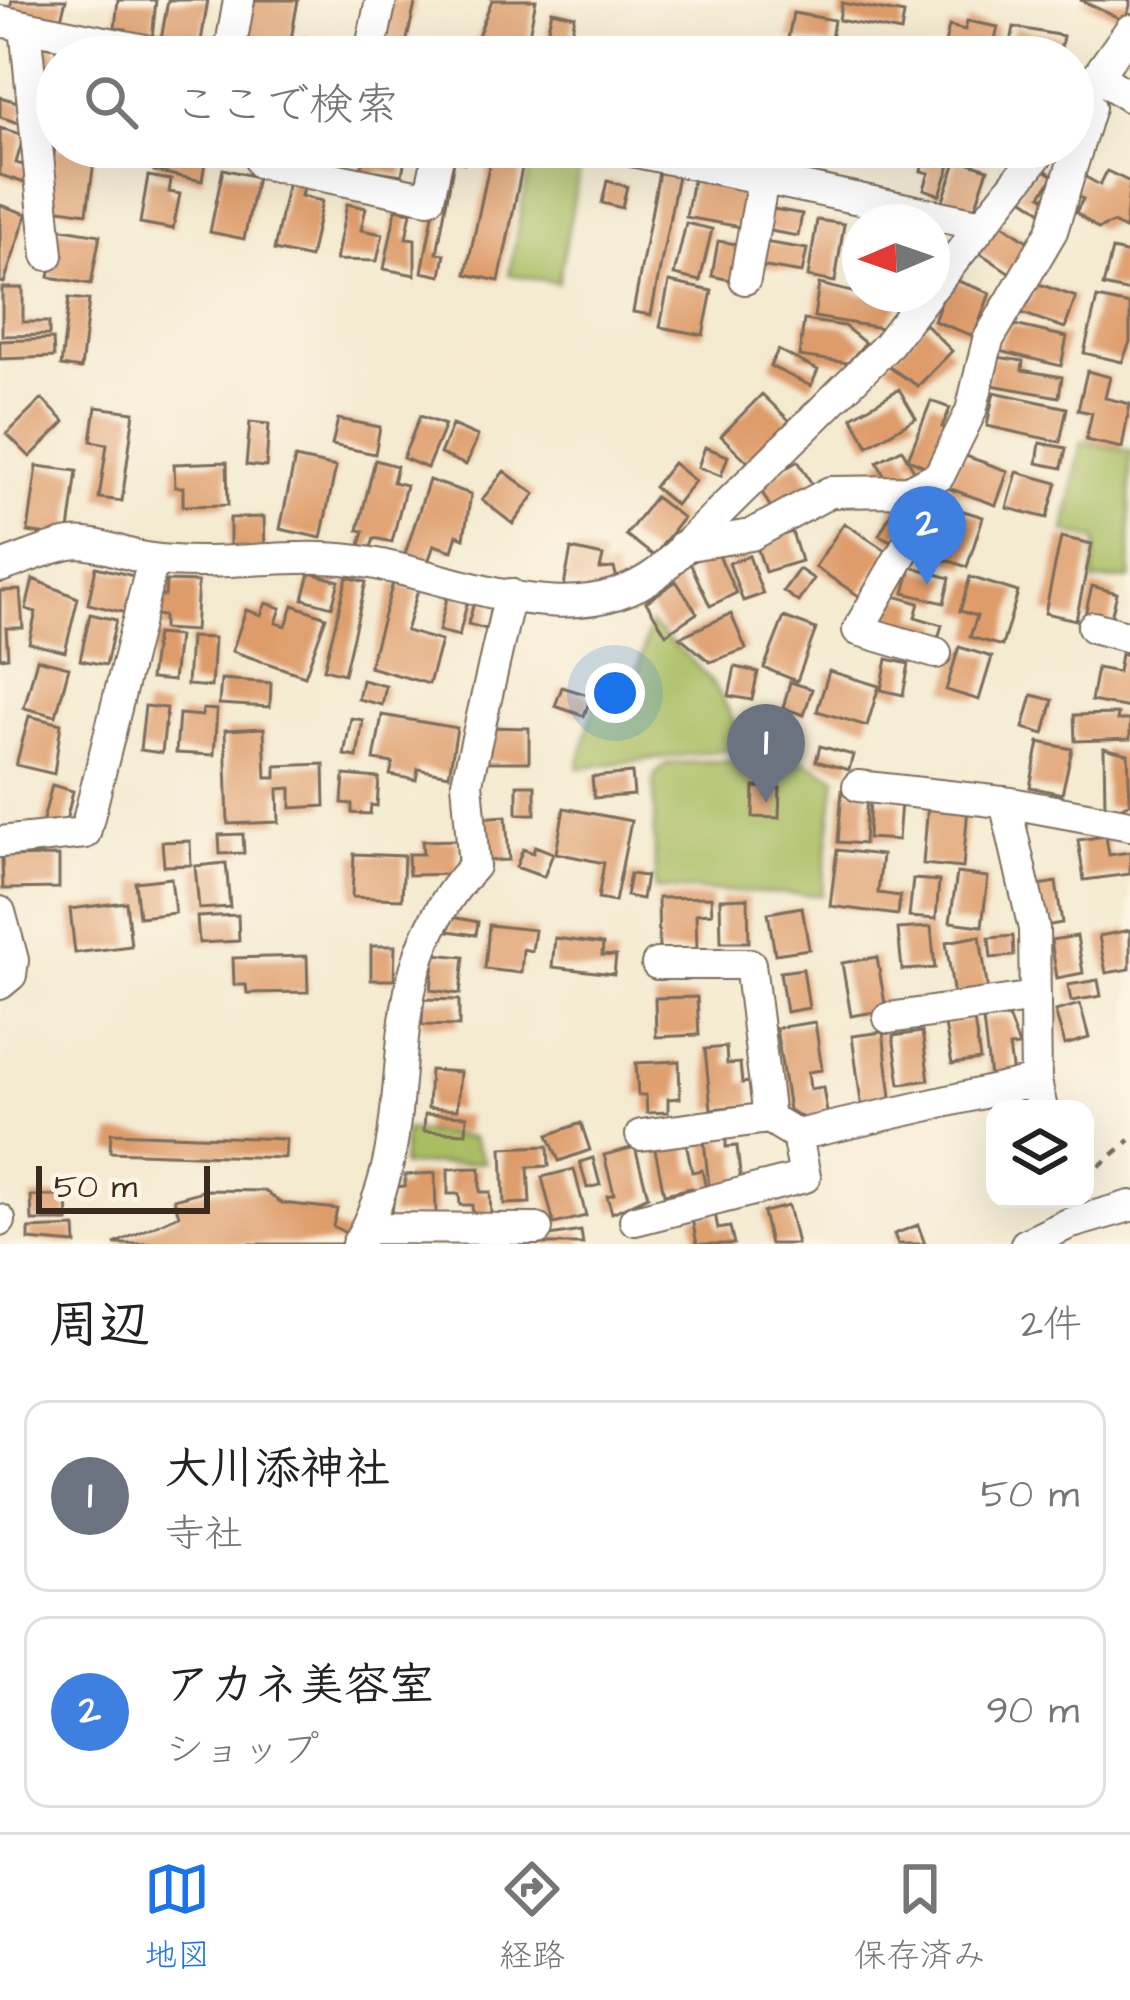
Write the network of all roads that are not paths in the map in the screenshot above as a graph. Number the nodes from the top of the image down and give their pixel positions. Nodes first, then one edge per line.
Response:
1 (239, 0) edge
2 (381, 0) edge
3 (12, 24) edge
4 (1130, 30) edge
5 (73, 36) edge
6 (233, 36) edge
7 (373, 36) edge
8 (1094, 82) edge
9 (1094, 95) edge
10 (1130, 97) edge
11 (285, 168) edge
12 (435, 168) edge
13 (708, 168) edge
14 (1027, 168) edge
15 (1071, 168) edge
16 (763, 180) junction
17 (982, 225) junction
18 (48, 255) dead end
19 (950, 266) edge
20 (745, 279) dead end
21 (913, 312) edge
22 (930, 480) junction
23 (683, 546) junction
24 (153, 560) junction
25 (0, 567) edge
26 (510, 594) junction
27 (1093, 627) dead end
28 (1130, 637) edge
29 (936, 653) dead end
30 (858, 786) dead end
31 (1005, 802) junction
32 (1130, 825) edge
33 (0, 842) edge
34 (0, 913) edge
35 (657, 964) dead end
36 (0, 984) edge
37 (1035, 997) junction
38 (890, 1018) dead end
39 (1039, 1095) edge
40 (769, 1118) junction
41 (641, 1135) dead end
42 (797, 1136) junction
43 (1130, 1205) edge
44 (1065, 1211) edge
45 (635, 1220) dead end
46 (537, 1229) dead end
47 (362, 1236) edge
48 (1026, 1244) edge

1 - 6 street
2 - 7 street
3 - 5 street
3 - 18 street
4 - 8 street
9 - 10 street
11 - 12 street
13 - 16 street
14 - 17 street
15 - 22 street
16 - 17 street
16 - 20 street
17 - 19 street
21 - 23 street
22 - 23 street
22 - 29 street
23 - 26 street
24 - 25 street
24 - 26 street
24 - 33 street
26 - 47 street
27 - 28 street
30 - 31 street
31 - 32 street
31 - 37 street
34 - 36 street
35 - 40 street
37 - 38 street
37 - 39 street
39 - 42 street
40 - 41 street
40 - 42 street
42 - 45 street
43 - 44 street
44 - 48 street
46 - 47 street

